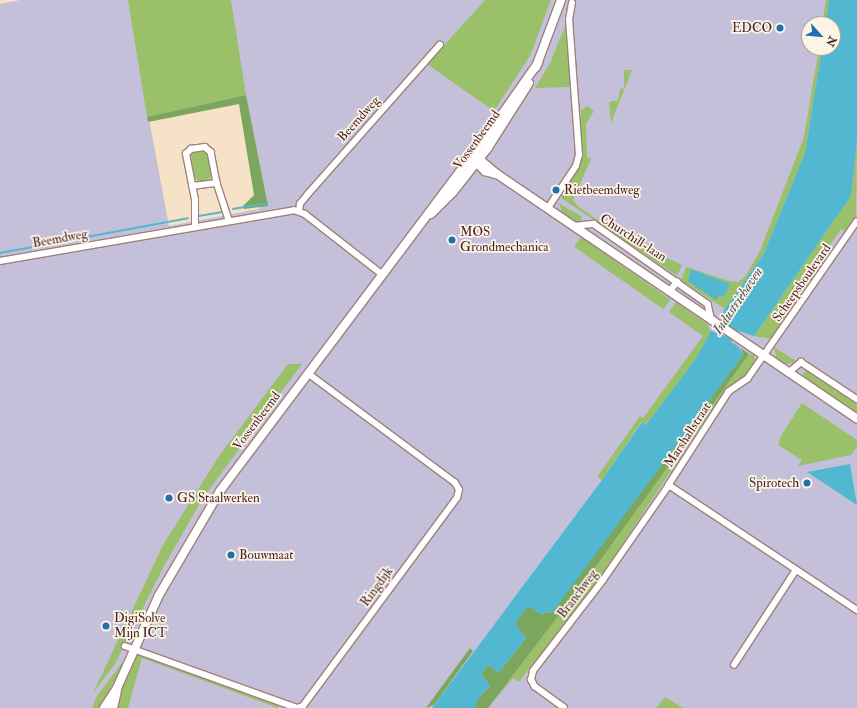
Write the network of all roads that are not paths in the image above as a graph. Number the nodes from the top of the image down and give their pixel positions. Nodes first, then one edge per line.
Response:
1 (561, 0) edge
2 (572, 3) dead end
3 (440, 44) dead end
4 (475, 159) junction
5 (217, 183) junction
6 (192, 186) junction
7 (548, 208) junction
8 (299, 211) junction
9 (229, 219) junction
10 (857, 222) edge
11 (195, 225) junction
12 (574, 226) junction
13 (0, 261) edge
14 (383, 275) junction
15 (677, 282) junction
16 (669, 292) junction
17 (712, 321) junction
18 (764, 356) junction
19 (788, 373) junction
20 (308, 374) junction
21 (857, 399) edge
22 (857, 419) edge
23 (669, 485) junction
24 (796, 570) junction
25 (857, 610) edge
26 (125, 646) dead end
27 (135, 649) junction
28 (734, 665) dead end
29 (118, 688) junction
30 (104, 708) edge
31 (113, 708) edge
32 (564, 708) edge

1 - 4 main road, Vossenbeemd
2 - 7 street
3 - 8 street, Beemdweg
4 - 7 main road, Churchill-laan
4 - 14 main road, Vossenbeemd
5 - 6 street
5 - 6 street
5 - 9 street
6 - 11 street
7 - 12 main road, Churchill-laan
8 - 9 street, Beemdweg
8 - 14 street
9 - 11 street, Beemdweg
10 - 18 street, Scheepsboulevard
11 - 13 street, Beemdweg
12 - 15 street, Churchill-laan
12 - 16 main road, Churchill-laan
14 - 20 main road, Vossenbeemd
15 - 16 street
15 - 17 street, Churchill-laan
16 - 17 main road, Churchill-laan
17 - 18 main road, Churchill-laan
18 - 19 main road, Churchill-laan
18 - 23 street, Marshallstraat
19 - 21 street
19 - 22 main road, Churchill-laan
20 - 27 main road, Vossenbeemd
20 - 27 street, Ringdijk
23 - 24 street, Marshallstraat
23 - 32 street, Branchweg
24 - 25 street, Marshallstraat
24 - 28 street
26 - 27 street
27 - 29 main road, Vossenbeemd
29 - 30 main road, Vossenbeemd
29 - 31 main road, Vossenbeemd

